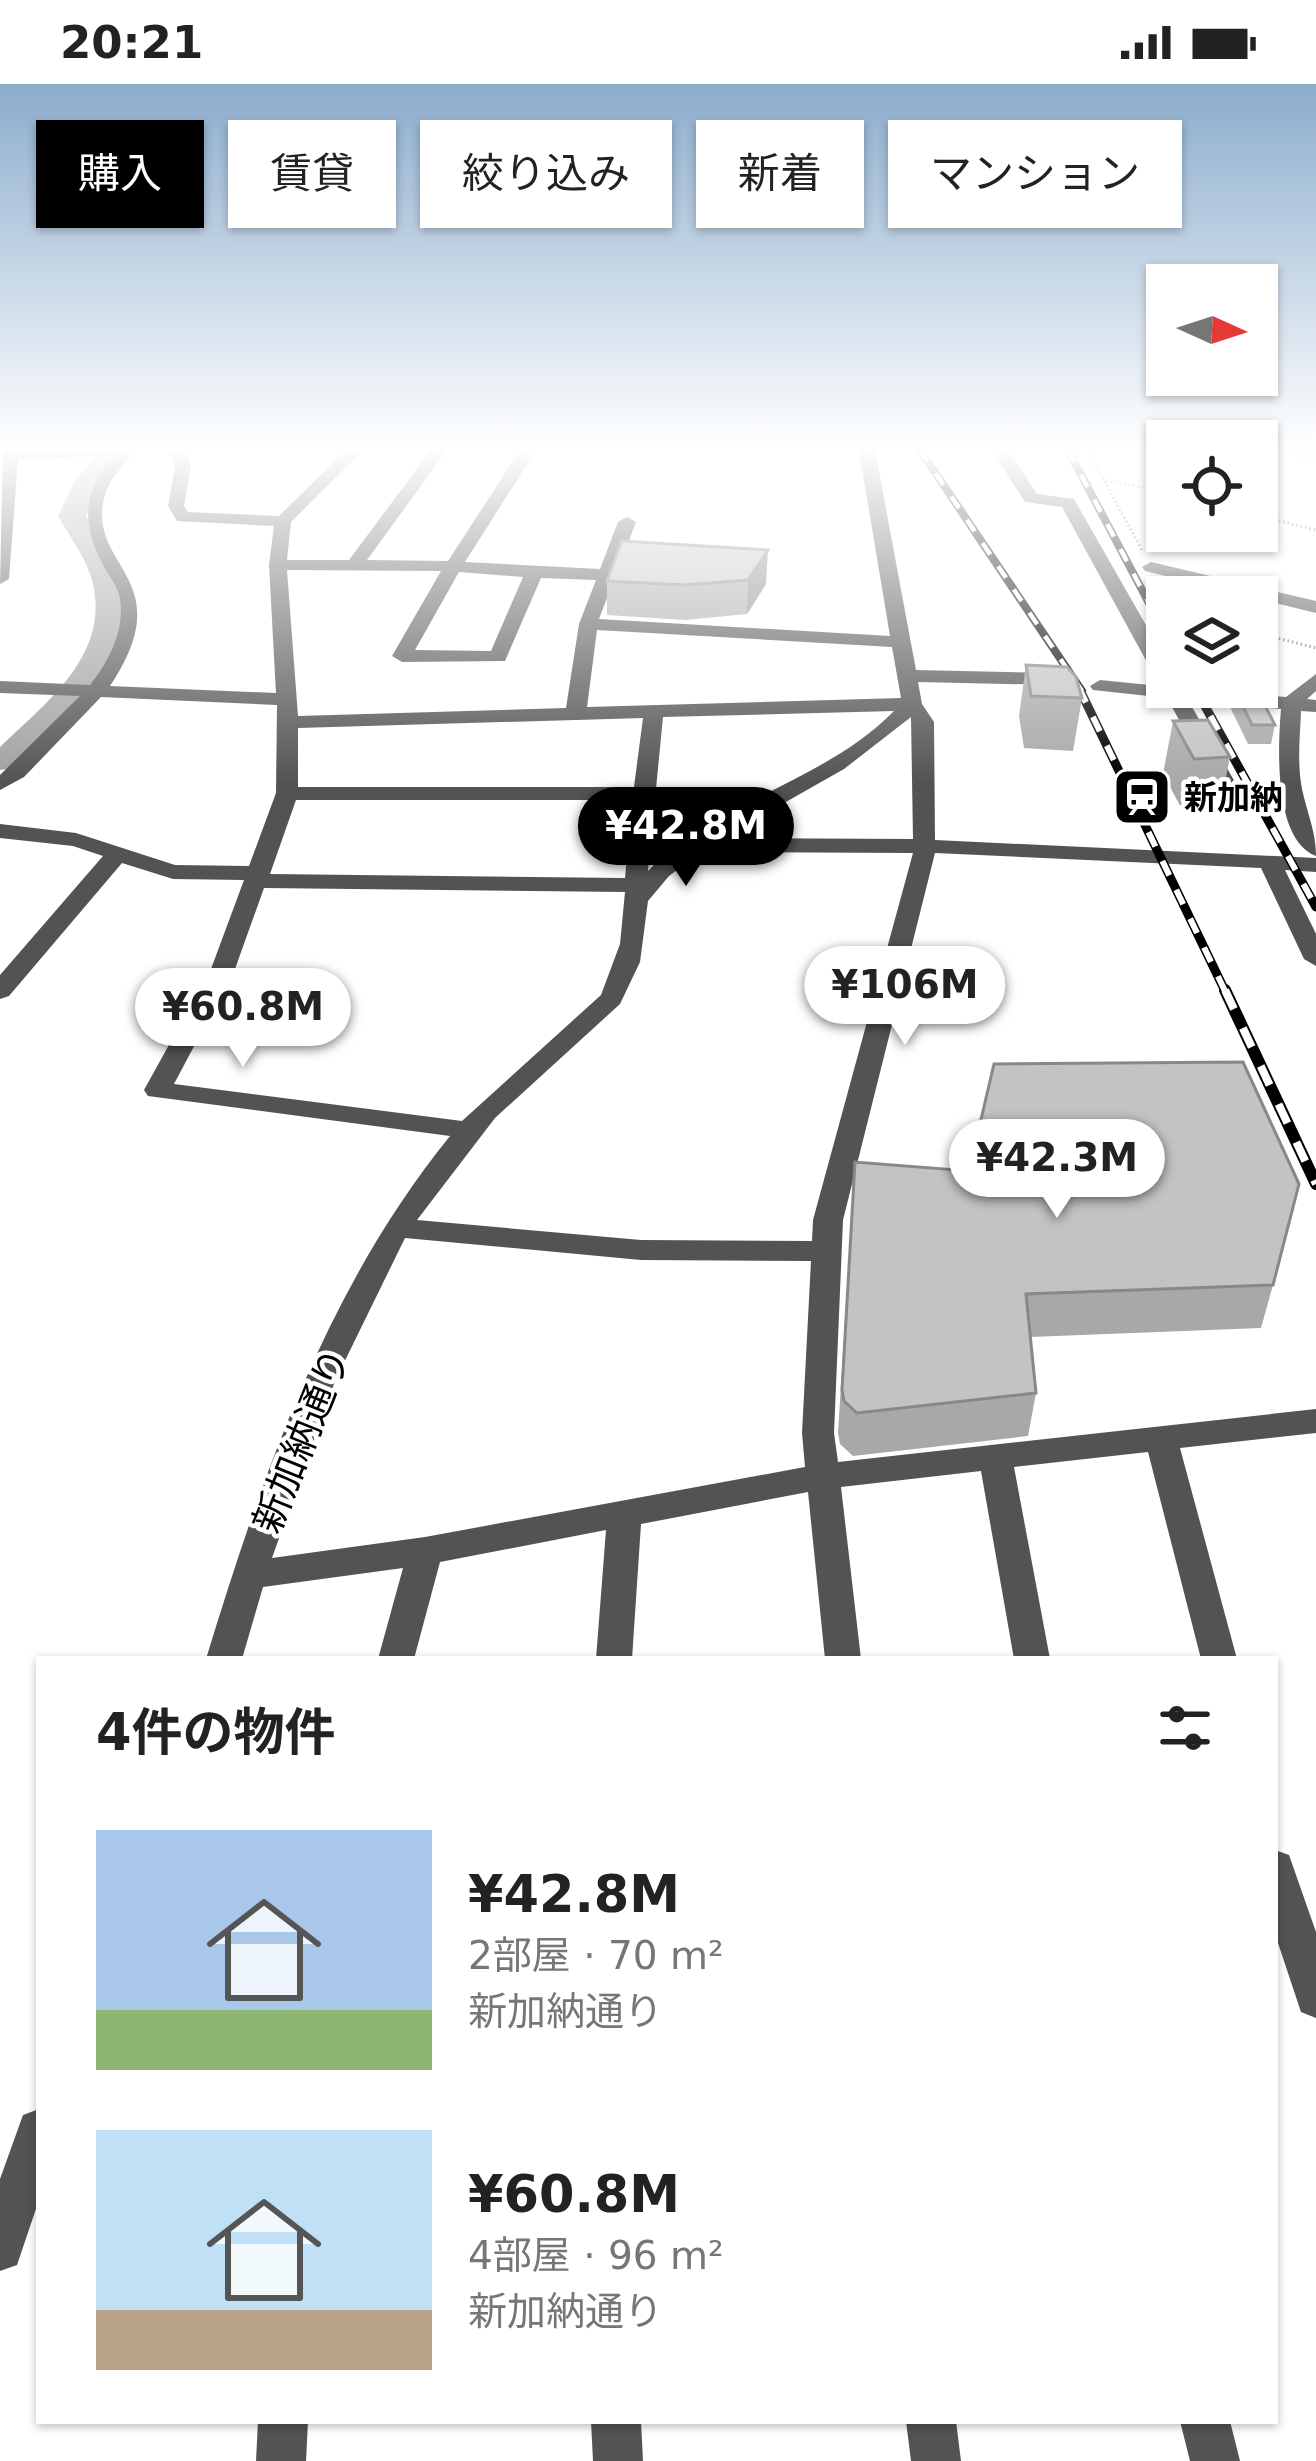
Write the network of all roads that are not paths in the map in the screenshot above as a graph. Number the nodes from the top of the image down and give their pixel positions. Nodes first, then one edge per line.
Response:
1 (110, 561) edge
2 (278, 561) edge
3 (357, 561) edge
4 (456, 561) edge
5 (612, 561) edge
6 (887, 561) edge
7 (1099, 561) edge
8 (355, 564) junction
9 (278, 565) junction
10 (453, 566) junction
11 (1151, 567) road end
12 (535, 572) junction
13 (606, 575) junction
14 (1316, 607) edge
15 (588, 624) junction
16 (902, 642) junction
17 (1146, 648) edge
18 (909, 676) junction
19 (1057, 679) edge
20 (1316, 680) edge
21 (1100, 686) dead end
22 (0, 687) edge
23 (1146, 689) edge
24 (78, 693) junction
25 (1278, 702) edge
26 (1291, 703) junction
27 (912, 704) junction
28 (1316, 706) edge
29 (1179, 708) edge
30 (654, 709) junction
31 (286, 711) junction
32 (576, 712) junction
33 (0, 784) edge
34 (287, 793) junction
35 (645, 794) junction
36 (1232, 796) edge
37 (1306, 818) edge
38 (0, 831) edge
39 (923, 844) junction
40 (696, 845) junction
41 (1316, 849) edge
42 (116, 856) junction
43 (1269, 861) junction
44 (1316, 865) edge
45 (258, 877) junction
46 (638, 891) junction
47 (1316, 959) edge
48 (0, 991) edge
49 (469, 1130) junction
50 (396, 1228) junction
51 (826, 1251) junction
52 (1316, 1421) edge
53 (1161, 1438) junction
54 (996, 1460) junction
55 (825, 1476) junction
56 (624, 1514) junction
57 (425, 1551) junction
58 (248, 1575) junction
59 (225, 1656) edge
60 (397, 1656) edge
61 (614, 1656) edge
62 (843, 1656) edge
63 (1031, 1656) edge
64 (1219, 1656) edge
65 (1288, 1895) edge
66 (1316, 1998) edge
67 (36, 2140) edge
68 (0, 2248) edge
69 (284, 2424) edge
70 (616, 2424) edge
71 (931, 2424) edge
72 (1205, 2424) edge
73 (281, 2461) edge
74 (617, 2461) edge
75 (936, 2461) edge
76 (1214, 2461) edge

1 - 24 street
2 - 9 street
3 - 8 street
4 - 10 street
5 - 13 street
6 - 16 street
7 - 17 street
8 - 9 street
8 - 10 street
9 - 31 street
10 - 12 street
10 - 12 street
11 - 14 street
12 - 13 street
13 - 15 street
15 - 16 street
15 - 32 street
16 - 18 street
18 - 19 street
18 - 27 street
20 - 26 street
21 - 23 street
22 - 24 street
24 - 31 street
24 - 33 street
25 - 26 street
26 - 28 street
26 - 37 street
27 - 30 street
27 - 39 street
27 - 40 street
29 - 36 street
30 - 32 street
30 - 35 street
31 - 32 street
31 - 34 street
34 - 35 street
34 - 45 street
35 - 46 street
37 - 41 street
38 - 42 street
39 - 40 street
39 - 43 street
39 - 51 street
40 - 46 street
42 - 45 street
42 - 48 street
43 - 44 street
43 - 47 street
45 - 46 street
45 - 49 street
46 - 49 street
49 - 50 street, 新加納通り
50 - 51 street
50 - 58 street, 新加納通り
51 - 55 street
52 - 53 street
53 - 54 street
53 - 64 street
54 - 55 street
54 - 63 street
55 - 56 street
55 - 62 street
56 - 57 street
56 - 61 street
57 - 58 street
57 - 60 street
58 - 59 street, 新加納通り
65 - 66 street
67 - 68 street
69 - 73 street
70 - 74 street
71 - 75 street
72 - 76 street

